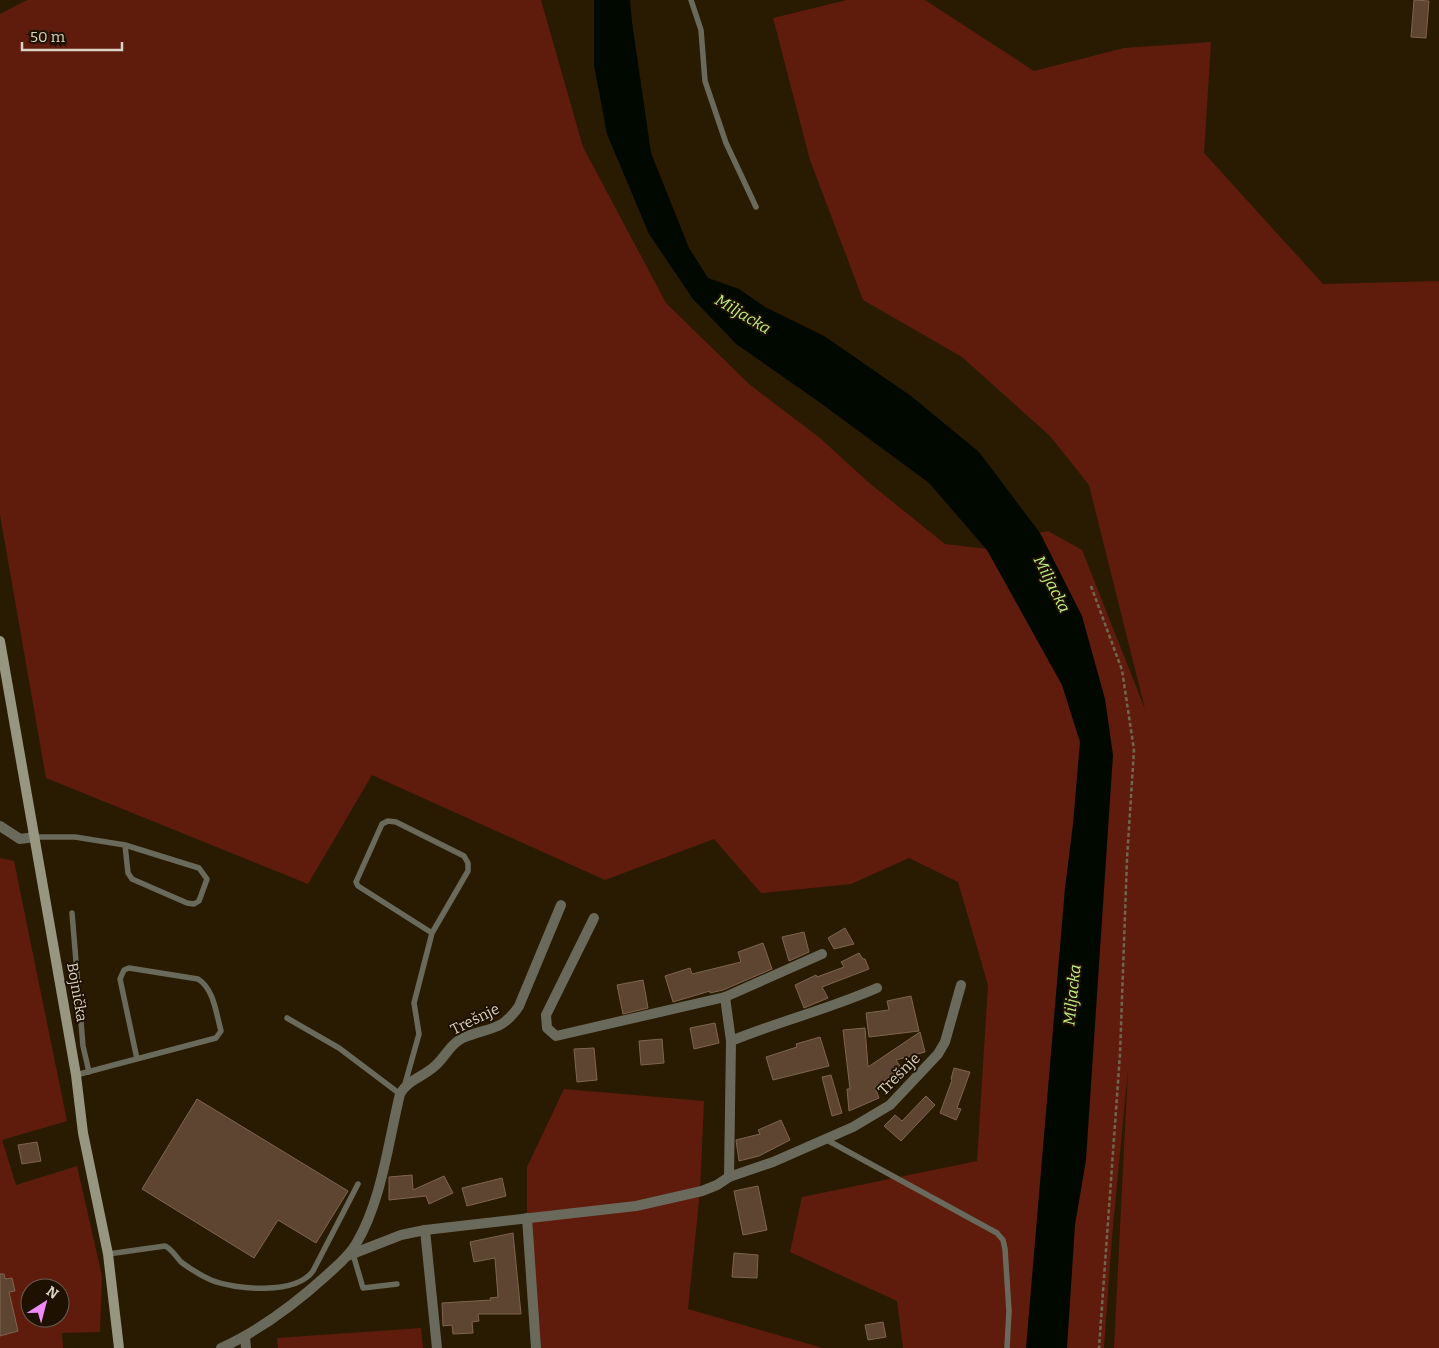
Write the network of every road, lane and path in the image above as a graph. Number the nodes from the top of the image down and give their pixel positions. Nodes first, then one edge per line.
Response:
1 (691, 0) edge
2 (756, 207) dead end
3 (1091, 586) dead end
4 (0, 641) edge
5 (1, 828) edge
6 (35, 837) junction
7 (125, 845) junction
8 (561, 905) dead end
9 (72, 913) dead end
10 (594, 918) dead end
11 (432, 933) junction
12 (822, 954) dead end
13 (961, 985) dead end
14 (877, 988) dead end
15 (725, 997) junction
16 (287, 1018) dead end
17 (732, 1041) junction
18 (137, 1059) junction
19 (89, 1072) junction
20 (76, 1075) junction
21 (405, 1084) junction
22 (400, 1094) junction
23 (825, 1139) junction
24 (729, 1177) junction
25 (358, 1184) dead end
26 (527, 1218) junction
27 (425, 1230) junction
28 (108, 1254) junction
29 (350, 1255) junction
30 (397, 1284) dead end
31 (245, 1337) junction
32 (120, 1348) edge
33 (221, 1348) edge
34 (246, 1348) edge
35 (437, 1348) edge
36 (536, 1348) edge
37 (1007, 1348) edge
38 (1099, 1348) edge

1 - 2 lane
3 - 38 path
4 - 6 main road, Bojnička
5 - 6 street
6 - 7 lane
6 - 20 main road, Bojnička
7 - 7 lane
8 - 21 street, Trešnje
9 - 19 lane
10 - 15 street
11 - 11 lane
11 - 21 lane
12 - 15 street
13 - 23 street, Trešnje
14 - 17 street
15 - 17 street
16 - 22 lane
17 - 24 street
18 - 18 lane
18 - 19 lane
19 - 20 lane
20 - 28 main road, Bojnička
21 - 22 street, Trešnje
22 - 29 street, Trešnje
23 - 24 street, Trešnje
23 - 37 lane
24 - 26 street, Trešnje
25 - 28 lane
26 - 27 street, Trešnje
26 - 36 street
27 - 29 street, Trešnje
27 - 35 street
28 - 32 main road, Bojnička
29 - 30 lane
29 - 31 street, Trešnje
31 - 33 street, Trešnje
31 - 34 street

